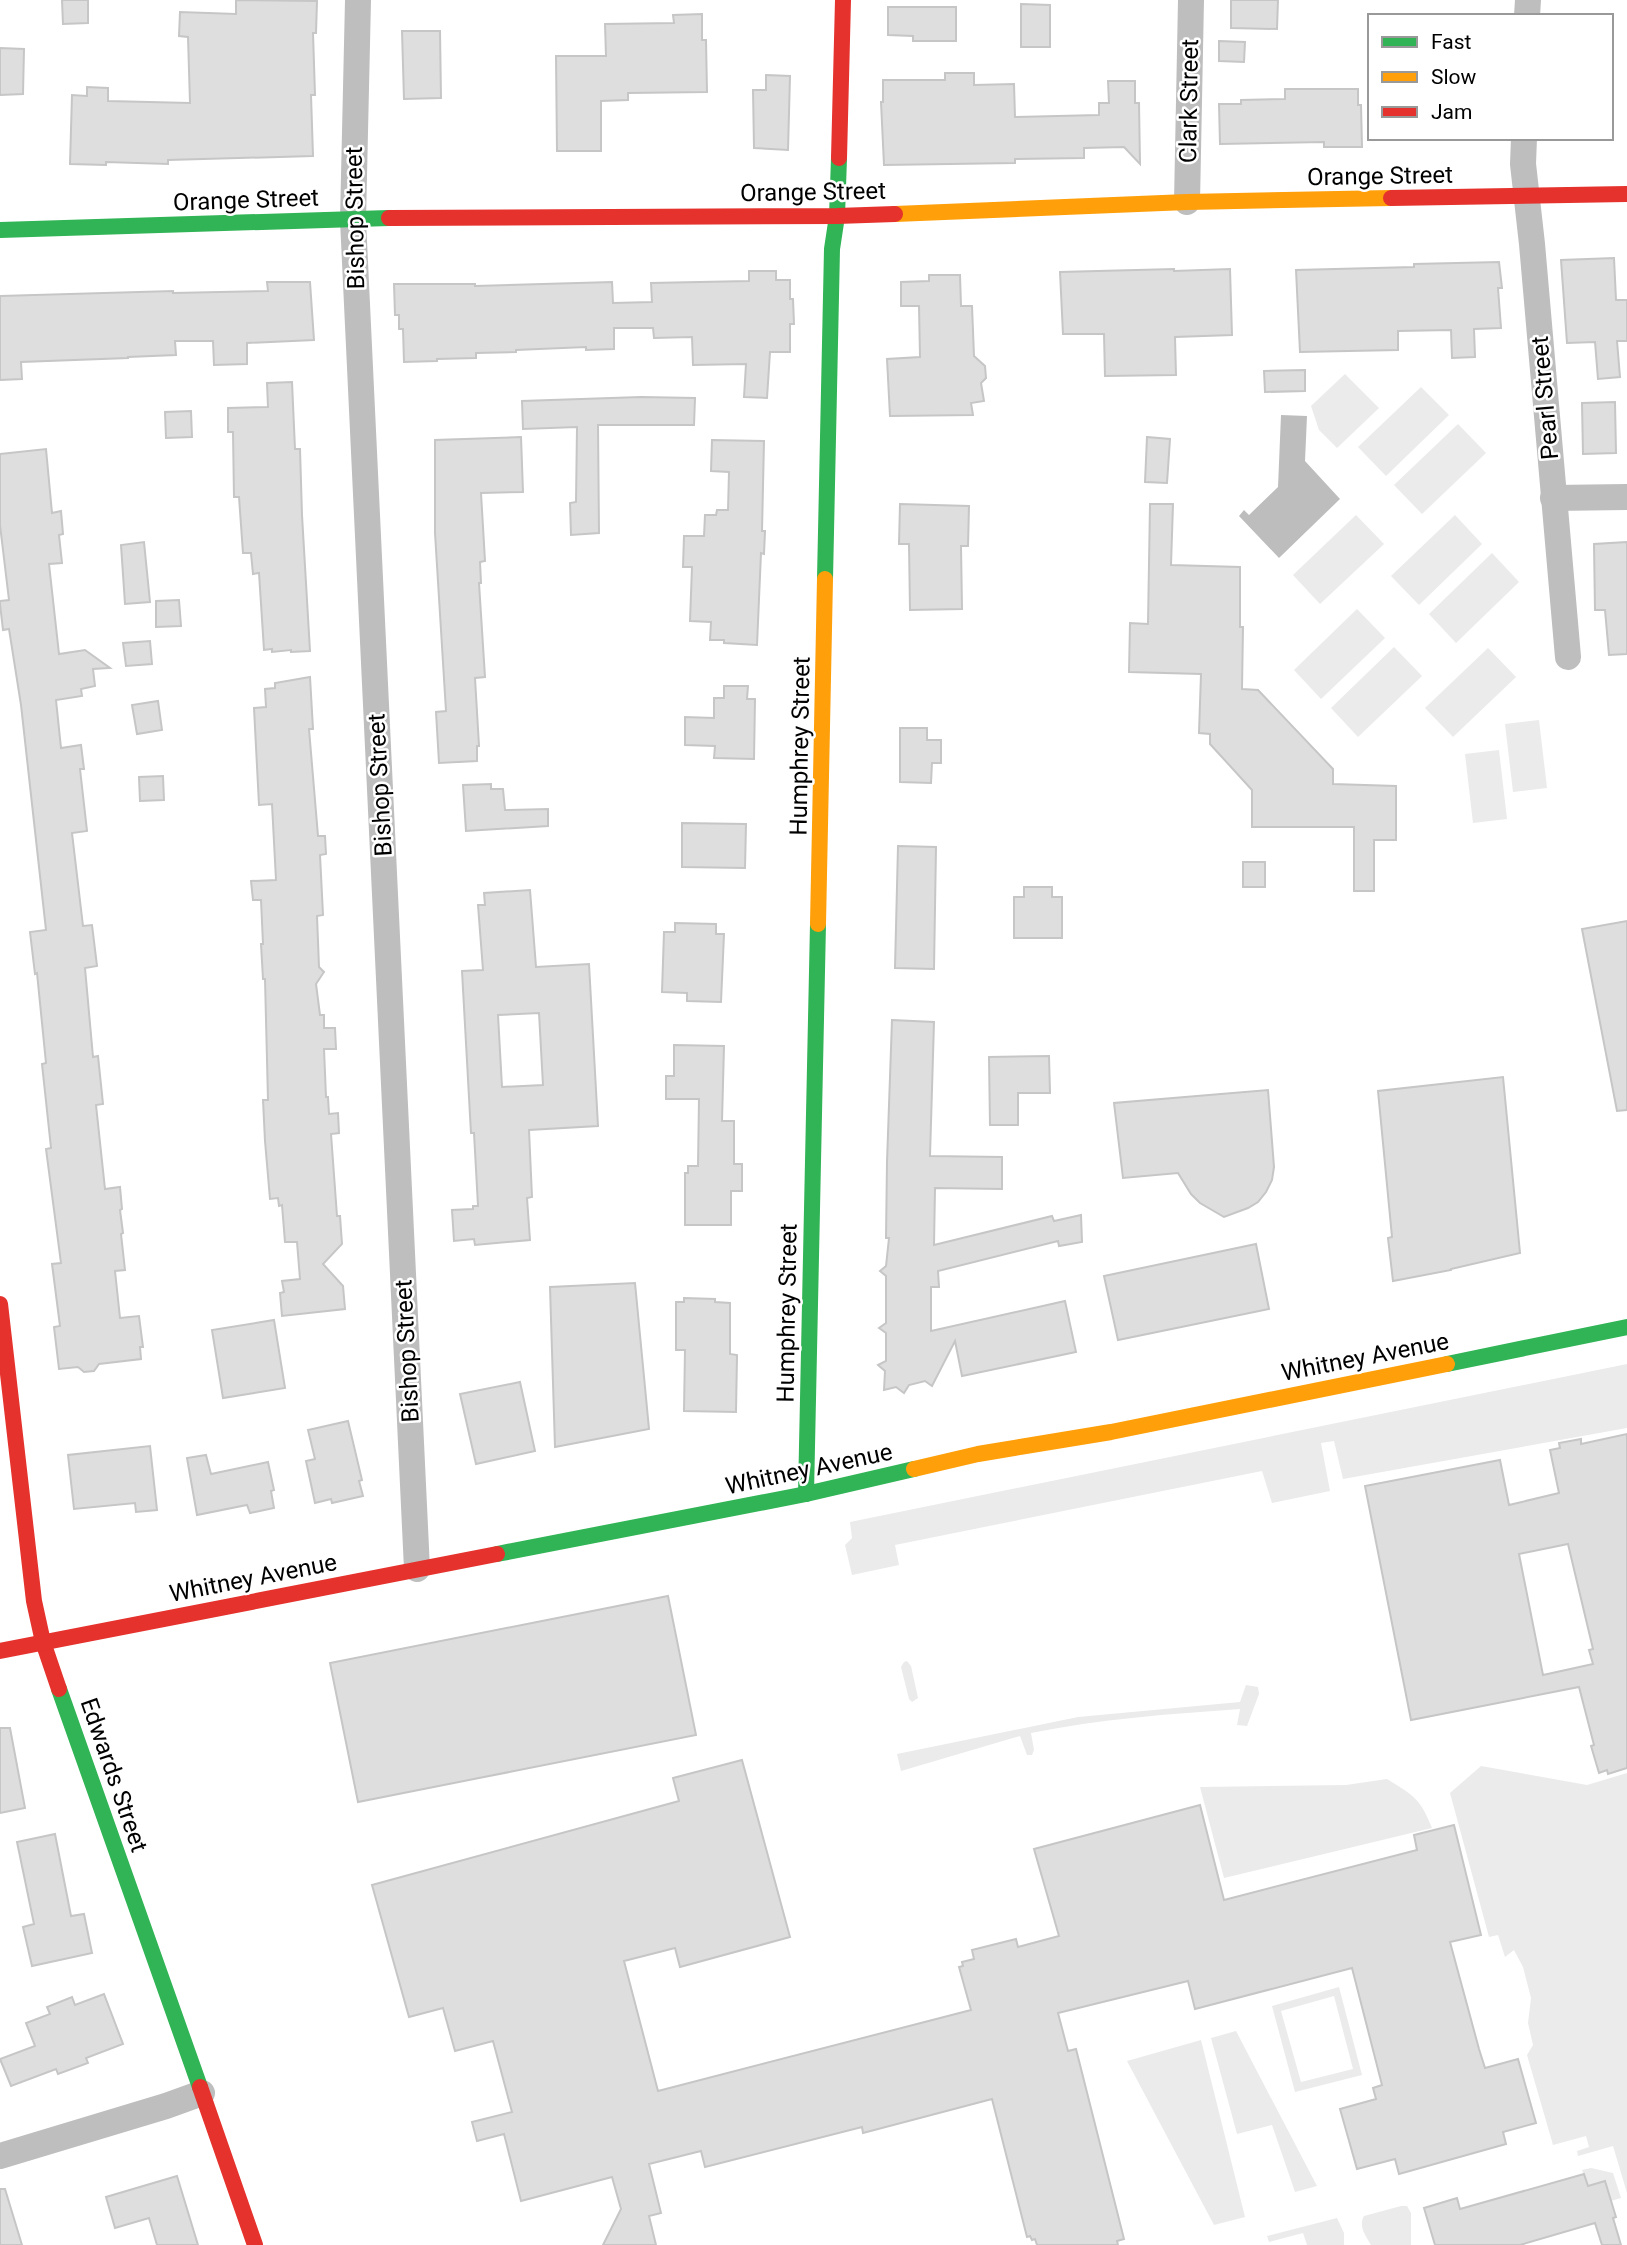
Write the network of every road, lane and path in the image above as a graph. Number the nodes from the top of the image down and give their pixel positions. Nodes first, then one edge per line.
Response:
1 (358, 0) edge
2 (843, 0) edge
3 (1191, 0) edge
4 (1524, 140) edge
5 (1627, 194) edge
6 (1526, 197) junction
7 (1187, 202) junction
8 (837, 216) junction
9 (353, 220) junction
10 (0, 230) edge
11 (1627, 496) edge
12 (1553, 498) junction
13 (1568, 657) dead end
14 (0, 1304) edge
15 (1627, 1327) edge
16 (806, 1494) junction
17 (417, 1569) junction
18 (43, 1642) junction
19 (0, 1651) edge
20 (202, 2093) junction
21 (0, 2156) edge
22 (255, 2245) edge

1 - 9 street, Bishop Street
2 - 8 main road, Humphrey Street
3 - 7 street, Clark Street
4 - 6 street, Pearl Street
5 - 6 main road, Orange Street
6 - 7 main road, Orange Street
6 - 12 street, Pearl Street
7 - 8 main road, Orange Street
8 - 9 main road, Orange Street
8 - 16 main road, Humphrey Street
9 - 10 main road, Orange Street
9 - 17 street, Bishop Street
11 - 12 street
12 - 13 street, Pearl Street
14 - 18 main road, Edwards Street
15 - 16 main road, Whitney Avenue
16 - 17 main road, Whitney Avenue
17 - 18 main road, Whitney Avenue
18 - 19 main road, Whitney Avenue
18 - 20 main road, Edwards Street
20 - 21 street
20 - 22 main road, Edwards Street

